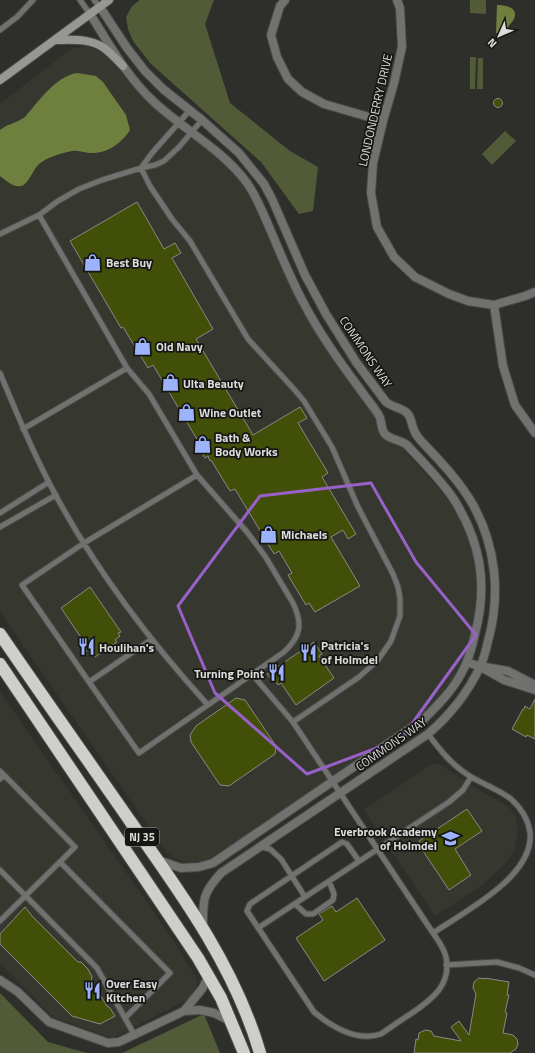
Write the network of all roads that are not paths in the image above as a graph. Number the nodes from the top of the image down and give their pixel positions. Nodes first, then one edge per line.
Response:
1 (33, 0) edge
2 (80, 0) edge
3 (94, 0) edge
4 (109, 0) edge
5 (284, 0) edge
6 (396, 0) edge
7 (100, 7) junction
8 (90, 14) junction
9 (0, 30) edge
10 (55, 40) junction
11 (123, 66) junction
12 (0, 80) edge
13 (190, 110) junction
14 (202, 120) junction
15 (383, 121) junction
16 (180, 122) junction
17 (192, 132) junction
18 (141, 168) junction
19 (39, 215) junction
20 (0, 234) edge
21 (535, 292) edge
22 (494, 305) junction
23 (127, 368) junction
24 (0, 373) edge
25 (23, 429) junction
26 (535, 433) edge
27 (197, 475) junction
28 (49, 482) junction
29 (56, 495) junction
30 (0, 513) edge
31 (0, 527) edge
32 (84, 543) junction
33 (0, 634) edge
34 (152, 639) junction
35 (467, 662) junction
36 (0, 664) edge
37 (481, 667) junction
38 (252, 674) junction
39 (89, 682) junction
40 (535, 685) edge
41 (535, 690) edge
42 (207, 704) junction
43 (293, 722) junction
44 (428, 734) junction
45 (0, 770) edge
46 (4, 775) junction
47 (471, 777) junction
48 (0, 779) edge
49 (332, 781) junction
50 (341, 793) junction
51 (260, 847) junction
52 (378, 848) junction
53 (158, 860) junction
54 (359, 861) junction
55 (60, 862) junction
56 (0, 870) edge
57 (292, 876) junction
58 (328, 881) junction
59 (26, 896) junction
60 (305, 897) junction
61 (295, 904) junction
62 (0, 921) edge
63 (202, 928) junction
64 (258, 928) junction
65 (433, 933) junction
66 (446, 965) junction
67 (535, 975) edge
68 (209, 976) junction
69 (0, 980) edge
70 (184, 1011) junction
71 (125, 1018) junction
72 (232, 1023) junction
73 (135, 1036) junction
74 (244, 1053) edge
75 (260, 1053) edge

1 - 9 lane
2 - 8 lane
3 - 7 lane
4 - 7 main road
5 - 15 street
6 - 15 street, LONDONDERRY DRIVE
7 - 8 main road
7 - 13 street, COMMONS WAY
8 - 10 main road
8 - 11 street, COMMONS WAY
10 - 11 main road
10 - 12 main road
11 - 16 street, COMMONS WAY
13 - 14 street, COMMONS WAY
13 - 16 lane
14 - 17 lane
14 - 37 street, COMMONS WAY
15 - 22 street, LONDONDERRY DRIVE
16 - 17 street, COMMONS WAY
16 - 18 lane
17 - 18 lane
17 - 35 street, COMMONS WAY
18 - 19 lane
18 - 43 lane
19 - 20 lane
19 - 23 lane
21 - 22 street, LONDONDERRY DRIVE
22 - 26 street
23 - 25 lane
23 - 27 lane
24 - 25 lane
25 - 28 lane
27 - 32 lane
27 - 38 lane
28 - 29 lane
28 - 30 lane
29 - 31 lane
29 - 32 lane
32 - 34 lane
32 - 39 lane
33 - 53 highway, NJ 35
34 - 39 lane
34 - 42 lane
35 - 37 street
35 - 49 street, COMMONS WAY
36 - 68 highway, NJ 35
37 - 40 street
37 - 41 street
37 - 44 street, COMMONS WAY
38 - 42 lane
38 - 43 lane
39 - 42 lane
43 - 49 lane
44 - 47 lane
44 - 50 street, COMMONS WAY
45 - 46 lane
46 - 48 lane
46 - 55 lane
47 - 52 lane
47 - 65 lane
49 - 50 lane
49 - 53 street, COMMONS WAY
50 - 51 street, COMMONS WAY
50 - 52 lane
51 - 57 lane
51 - 63 street, COMMONS WAY
52 - 54 lane
52 - 65 lane
53 - 63 highway, NJ 35
54 - 57 lane
54 - 58 lane
55 - 59 lane
55 - 71 lane
56 - 59 lane
57 - 60 lane
57 - 64 lane
58 - 60 lane
58 - 61 lane
59 - 62 lane
59 - 71 lane
60 - 61 lane
61 - 64 lane
63 - 75 highway, NJ 35
64 - 66 lane
65 - 66 lane
66 - 67 lane
68 - 70 street
68 - 72 highway, NJ 35
69 - 73 street
70 - 72 street
70 - 73 street
71 - 73 lane
72 - 74 highway, NJ 35

